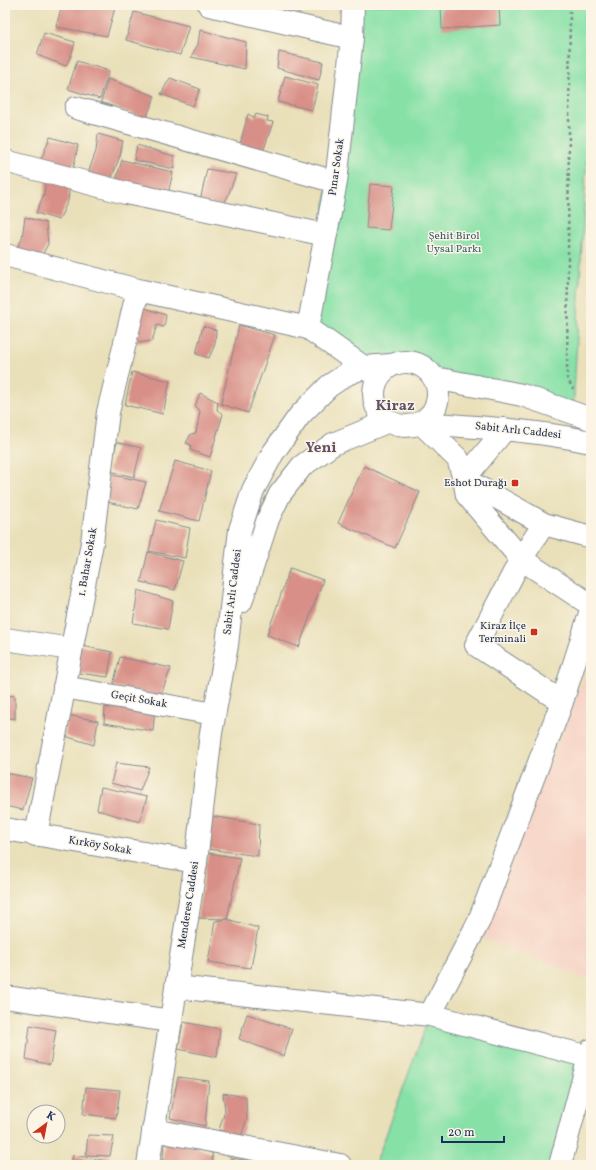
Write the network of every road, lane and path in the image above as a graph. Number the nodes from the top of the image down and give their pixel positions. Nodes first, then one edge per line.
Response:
1 (209, 5) edge
2 (353, 5) edge
3 (570, 5) edge
4 (352, 38) junction
5 (76, 108) dead end
6 (5, 161) edge
7 (336, 182) junction
8 (326, 235) junction
9 (5, 255) edge
10 (138, 290) junction
11 (308, 328) junction
12 (378, 370) junction
13 (435, 378) junction
14 (575, 394) dead end
15 (591, 419) edge
16 (389, 421) junction
17 (421, 423) junction
18 (505, 429) junction
19 (591, 442) edge
20 (464, 479) junction
21 (544, 524) junction
22 (591, 537) edge
23 (520, 559) junction
24 (591, 605) edge
25 (591, 610) edge
26 (5, 639) edge
27 (226, 645) junction
28 (71, 649) junction
29 (64, 687) junction
30 (562, 702) junction
31 (214, 714) junction
32 (5, 829) edge
33 (36, 835) junction
34 (196, 862) junction
35 (176, 987) junction
36 (5, 997) edge
37 (430, 1015) junction
38 (171, 1021) junction
39 (590, 1054) edge
40 (153, 1130) junction
41 (148, 1165) edge
42 (340, 1165) edge
43 (560, 1165) edge

1 - 4 street
2 - 4 street, Pınar Sokak
3 - 14 path
4 - 7 street, Pınar Sokak
5 - 7 street
6 - 8 street
7 - 8 street, Pınar Sokak
8 - 11 street, Pınar Sokak
9 - 10 street
10 - 11 street
10 - 28 street, 1. Bahar Sokak
11 - 12 street
12 - 13 street, Sabit Arlı Caddesi
12 - 16 street
12 - 27 street, Sabit Arlı Caddesi
13 - 15 street, Sabit Arlı Caddesi
13 - 17 street
16 - 17 street, Sabit Arlı Caddesi
16 - 27 street, Sabit Arlı Caddesi
17 - 18 street, Sabit Arlı Caddesi
17 - 20 street
18 - 19 street, Sabit Arlı Caddesi
18 - 20 street
20 - 21 street
20 - 23 street
21 - 22 street
21 - 23 street
23 - 24 street
23 - 30 street
25 - 30 street
26 - 28 street
27 - 31 street, Menderes Caddesi
28 - 29 street, 1. Bahar Sokak
29 - 31 street, Geçit Sokak
29 - 33 street, 1. Bahar Sokak
30 - 37 street
31 - 34 street, Menderes Caddesi
32 - 33 street, Kırköy Sokak
33 - 34 street, Kırköy Sokak
34 - 35 street, Menderes Caddesi
35 - 37 street
35 - 38 street, Menderes Caddesi
36 - 38 street
37 - 39 street
38 - 40 street, Menderes Caddesi
39 - 43 street
40 - 41 street, Menderes Caddesi
40 - 42 street

